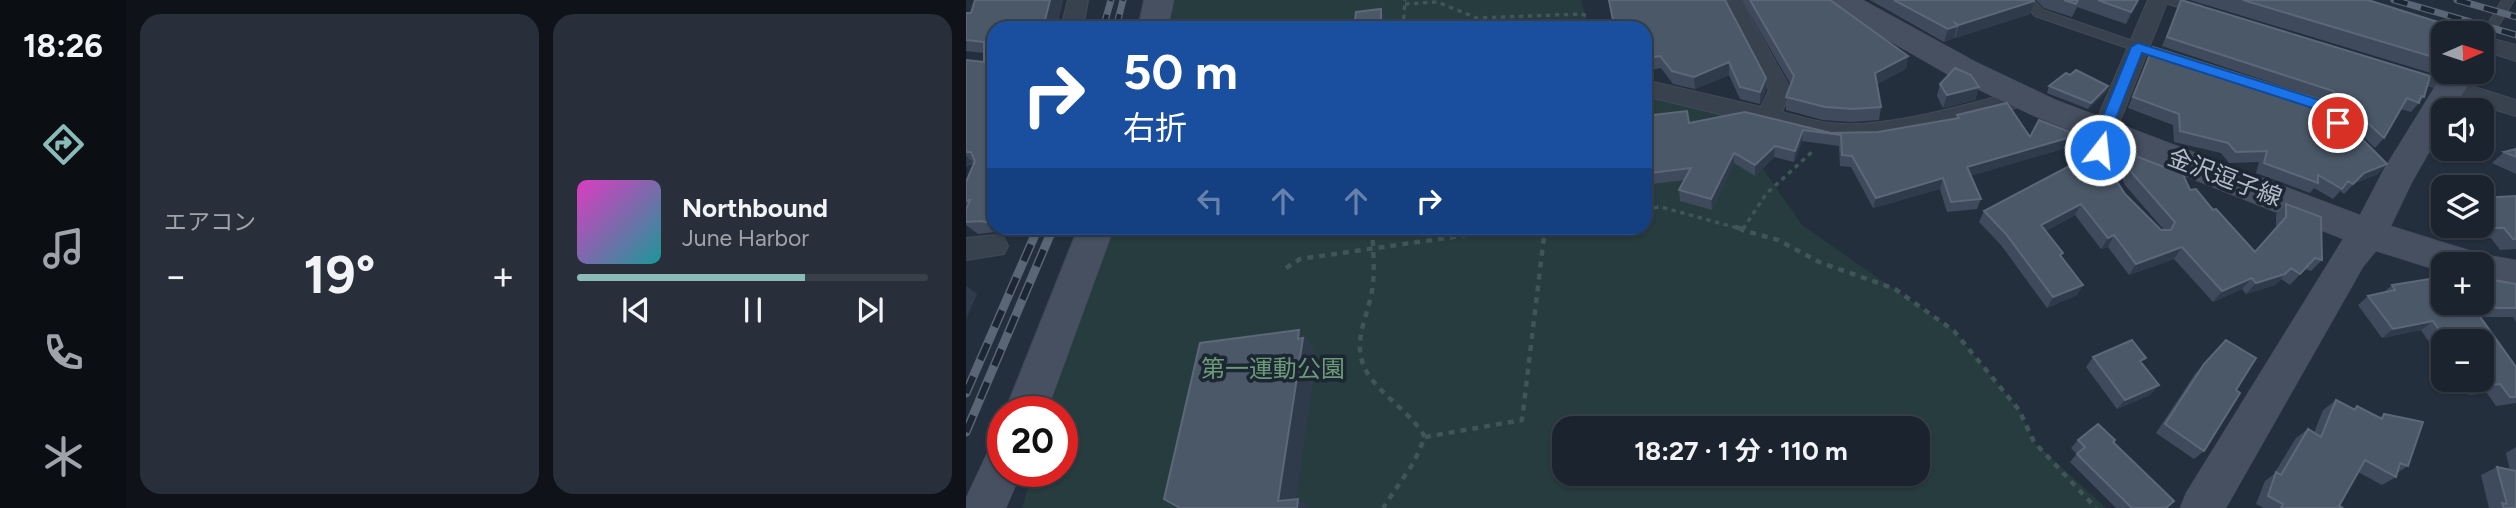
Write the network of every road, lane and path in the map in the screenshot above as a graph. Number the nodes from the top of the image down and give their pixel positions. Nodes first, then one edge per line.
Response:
1 (1078, 0) edge
2 (1159, 0) edge
3 (1840, 0) edge
4 (2027, 0) edge
5 (2158, 0) edge
6 (2169, 0) edge
7 (2508, 0) edge
8 (1731, 1) edge
9 (1405, 2) edge
10 (2207, 12) edge
11 (1074, 21) edge
12 (1154, 21) edge
13 (1404, 21) edge
14 (1587, 21) edge
15 (2494, 23) edge
16 (2138, 47) junction
17 (2494, 47) edge
18 (2516, 53) edge
19 (2164, 56) edge
20 (2398, 71) edge
21 (2431, 76) edge
22 (2451, 84) edge
23 (2463, 84) edge
24 (1652, 90) edge
25 (2022, 98) junction
26 (2516, 108) edge
27 (1768, 116) junction
28 (1830, 132) junction
29 (2103, 136) junction
30 (1652, 208) edge
31 (1743, 229) junction
32 (2369, 234) junction
33 (1093, 235) edge
34 (1372, 235) edge
35 (1467, 235) edge
36 (1544, 235) edge
37 (995, 246) dead end
38 (966, 249) edge
39 (1371, 249) junction
40 (2431, 253) edge
41 (1286, 268) dead end
42 (2494, 271) edge
43 (2516, 276) edge
44 (1032, 396) edge
45 (1425, 437) junction
46 (994, 487) edge
47 (2213, 504) edge
48 (984, 508) edge
49 (1383, 508) edge
50 (2096, 508) edge

1 - 11 street
2 - 12 street
3 - 25 street, 金沢逗子線
4 - 16 lane
5 - 16 street
6 - 10 lane
7 - 15 lane
8 - 27 street
9 - 13 path
9 - 14 path
16 - 19 lane
16 - 29 street
17 - 18 street
20 - 21 lane
22 - 32 street
23 - 26 street
24 - 27 street
25 - 28 street
25 - 29 street, 金沢逗子線
27 - 28 street
28 - 31 path
29 - 32 street, 金沢逗子線
30 - 31 path
31 - 50 path
32 - 40 street, 金沢逗子線
32 - 47 street
33 - 44 street
34 - 39 path
35 - 39 path
36 - 45 path
37 - 38 street
39 - 41 path
39 - 45 path
42 - 43 street
45 - 49 path
46 - 48 street

